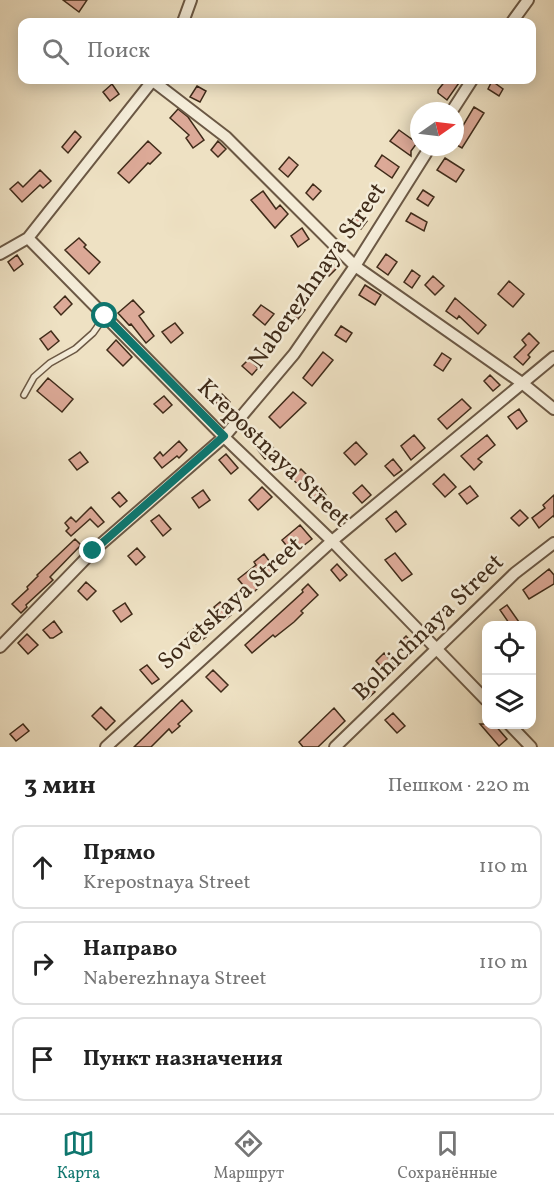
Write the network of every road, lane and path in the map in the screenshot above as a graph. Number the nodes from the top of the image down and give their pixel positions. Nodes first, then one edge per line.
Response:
1 (191, 0) edge
2 (528, 0) edge
3 (184, 18) edge
4 (515, 18) edge
5 (150, 84) edge
6 (158, 84) edge
7 (470, 84) edge
8 (459, 102) edge
9 (424, 156) edge
10 (28, 238) junction
11 (0, 254) edge
12 (355, 266) junction
13 (105, 316) junction
14 (554, 357) edge
15 (522, 383) junction
16 (24, 395) dead end
17 (554, 409) edge
18 (224, 436) junction
19 (332, 541) junction
20 (554, 543) edge
21 (0, 647) edge
22 (438, 649) junction
23 (482, 696) edge
24 (514, 729) edge
25 (106, 747) edge
26 (335, 747) edge
27 (531, 747) edge

1 - 3 street
2 - 4 street
5 - 10 street
6 - 12 street
7 - 8 street
9 - 12 street, Naberezhnaya Street
10 - 11 street
10 - 13 street, Krepostnaya Street
12 - 15 street
12 - 18 street, Naberezhnaya Street
13 - 16 lane
13 - 18 street, Krepostnaya Street
14 - 15 street, Sovetskaya Street
15 - 17 street
15 - 19 street, Sovetskaya Street
18 - 19 street, Krepostnaya Street
18 - 21 street, Naberezhnaya Street
19 - 22 street, Krepostnaya Street
19 - 25 street, Sovetskaya Street
20 - 22 street, Bolnichnaya Street
22 - 23 street, Krepostnaya Street
22 - 26 street, Bolnichnaya Street
24 - 27 street

